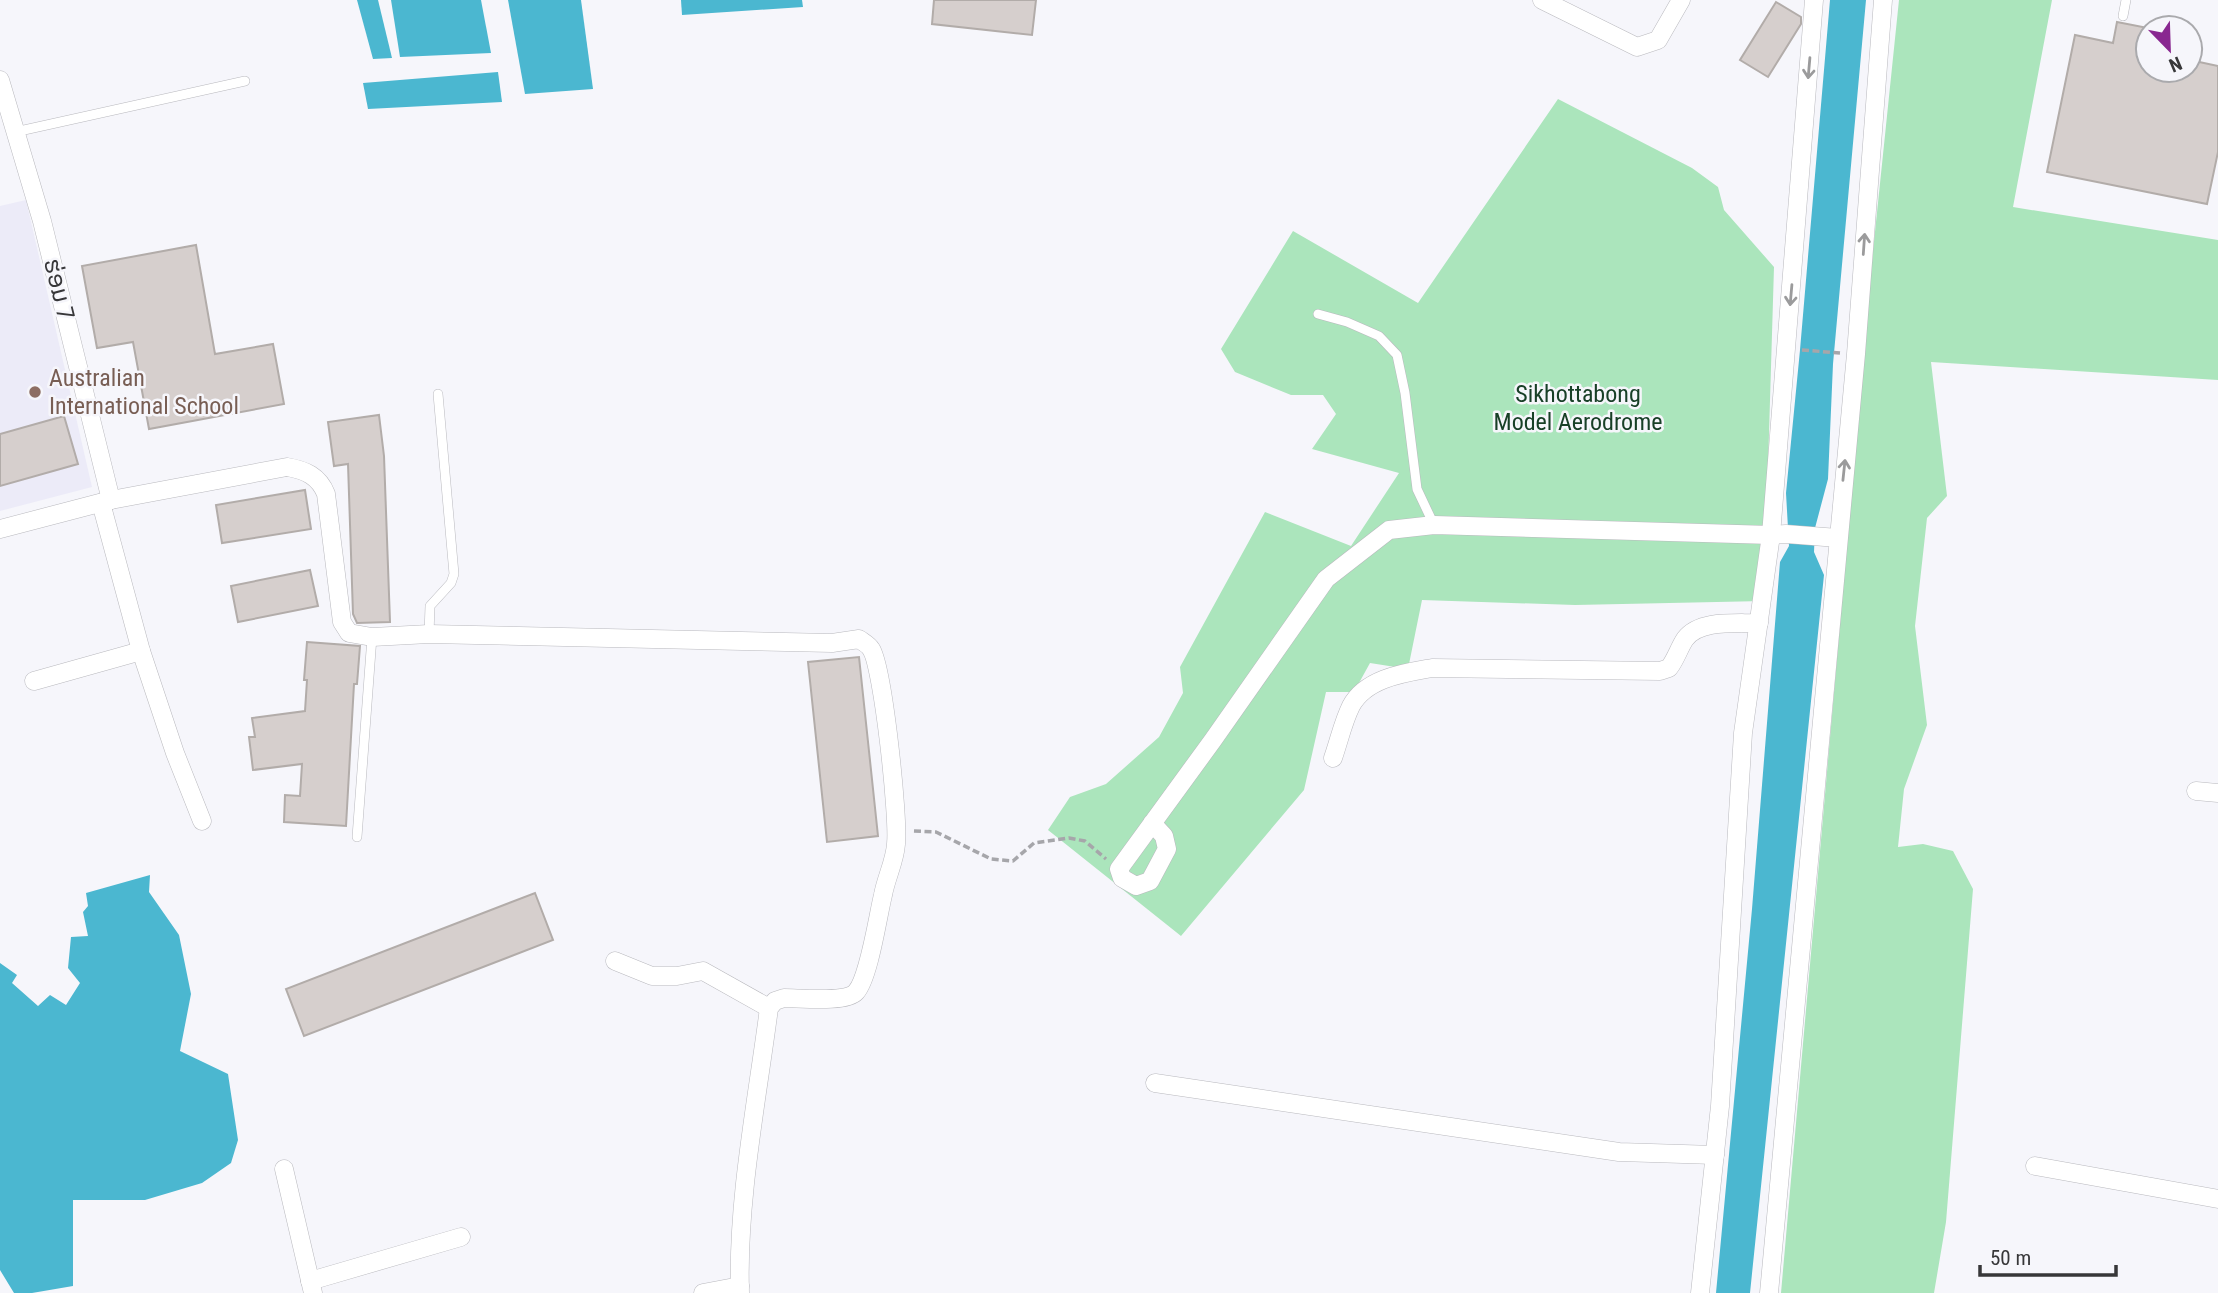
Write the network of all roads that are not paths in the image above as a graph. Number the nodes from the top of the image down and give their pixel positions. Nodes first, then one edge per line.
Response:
1 (1542, 0) edge
2 (1681, 0) edge
3 (1814, 0) edge
4 (1884, 0) edge
5 (2126, 0) edge
6 (2123, 16) dead end
7 (0, 80) edge
8 (245, 80) dead end
9 (15, 132) junction
10 (1318, 313) dead end
11 (439, 394) dead end
12 (106, 501) junction
13 (1434, 525) junction
14 (0, 529) edge
15 (1779, 535) junction
16 (1830, 538) junction
17 (1759, 623) junction
18 (429, 634) junction
19 (372, 637) junction
20 (141, 651) junction
21 (34, 681) dead end
22 (1334, 758) dead end
23 (2196, 791) dead end
24 (2218, 793) edge
25 (202, 821) dead end
26 (1152, 823) junction
27 (357, 837) dead end
28 (615, 961) dead end
29 (769, 1008) junction
30 (1154, 1083) dead end
31 (1715, 1154) junction
32 (2035, 1166) dead end
33 (284, 1169) dead end
34 (2218, 1199) edge
35 (461, 1237) dead end
36 (311, 1287) edge
37 (740, 1290) edge
38 (703, 1293) edge
39 (1700, 1293) edge
40 (1769, 1293) edge

1 - 2 street
3 -> 15 street
16 -> 4 street
5 - 6 lane
7 - 9 street, ຮ່ອມ 7
8 - 9 lane
9 - 12 street, ຮ່ອມ 7
10 - 13 lane
11 - 18 lane
12 - 14 street
12 - 19 street
12 - 20 street, ຮ່ອມ 7
13 - 15 street
13 - 26 street
15 - 16 street
15 - 17 street
16 - 40 street
17 - 22 street
17 - 31 street
18 - 19 street
18 - 29 street
19 - 27 lane
20 - 21 street
20 - 25 street, ຮ່ອມ 7
23 - 24 street
26 - 26 street
28 - 29 street
29 - 37 street
30 - 31 street
31 - 39 street
32 - 34 street
33 - 36 street
35 - 36 street
37 - 38 street

